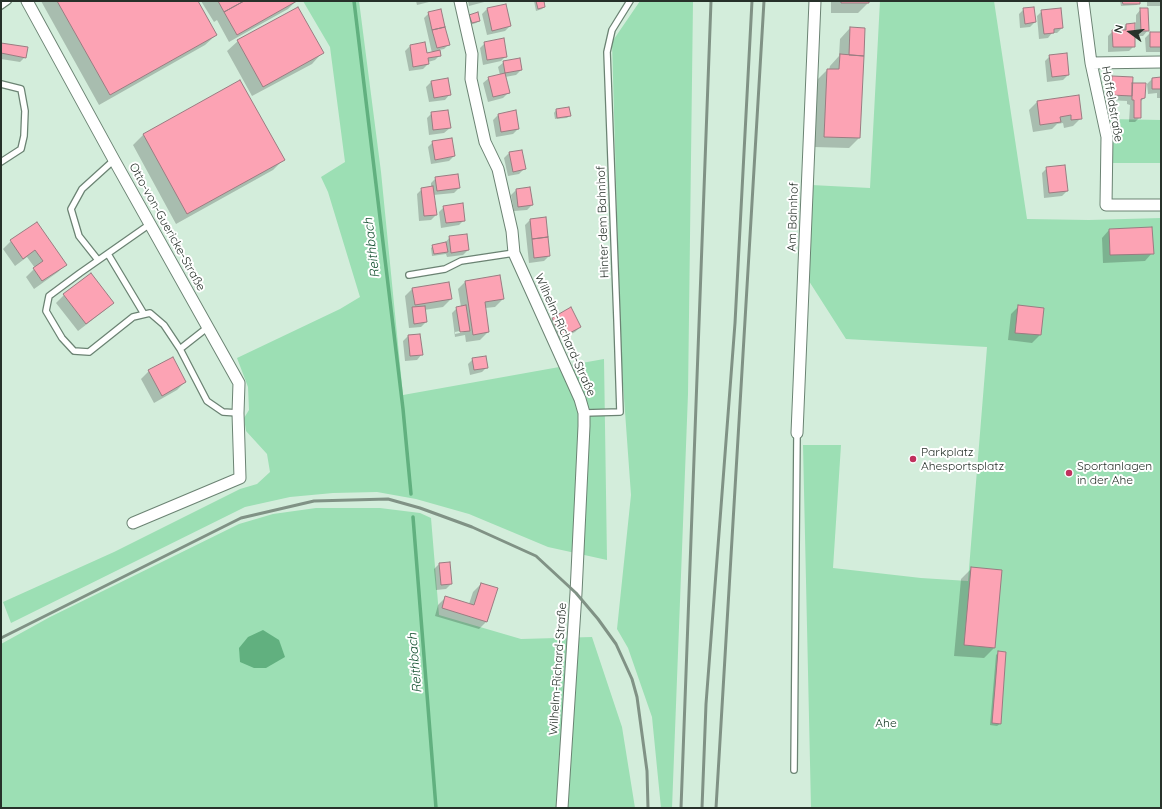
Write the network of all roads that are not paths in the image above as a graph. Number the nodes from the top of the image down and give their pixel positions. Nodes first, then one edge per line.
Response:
1 (8, 1) edge
2 (27, 1) edge
3 (460, 1) edge
4 (630, 1) edge
5 (814, 1) edge
6 (1083, 1) edge
7 (1, 6) edge
8 (1161, 62) edge
9 (1091, 63) junction
10 (1, 84) edge
11 (114, 160) junction
12 (1, 162) edge
13 (1161, 205) edge
14 (151, 224) junction
15 (514, 253) junction
16 (108, 254) junction
17 (98, 260) junction
18 (409, 275) dead end
19 (144, 314) junction
20 (208, 327) junction
21 (180, 349) junction
22 (584, 412) junction
23 (238, 413) junction
24 (797, 433) joint
25 (133, 523) dead end
26 (794, 770) dead end
27 (562, 808) edge

1 - 7 lane
2 - 11 street, Otto-von-Guericke-Straße
3 - 15 street, Wilhelm-Richard-Straße
4 - 22 lane, Hinter dem Bahnhof
5 - 24 street, Am Bahnhof
6 - 9 street, Hoffeldstraße
8 - 9 street
9 - 13 street, Hoffeldstraße
10 - 12 lane
11 - 14 street, Otto-von-Guericke-Straße
11 - 17 lane
14 - 16 lane
14 - 20 street, Otto-von-Guericke-Straße
15 - 18 lane
15 - 22 street, Wilhelm-Richard-Straße
16 - 17 lane
16 - 19 lane
17 - 19 lane
19 - 21 lane
20 - 21 lane
20 - 23 street, Otto-von-Guericke-Straße
21 - 23 lane
22 - 27 street, Wilhelm-Richard-Straße
23 - 25 street, Otto-von-Guericke-Straße
24 - 26 lane

